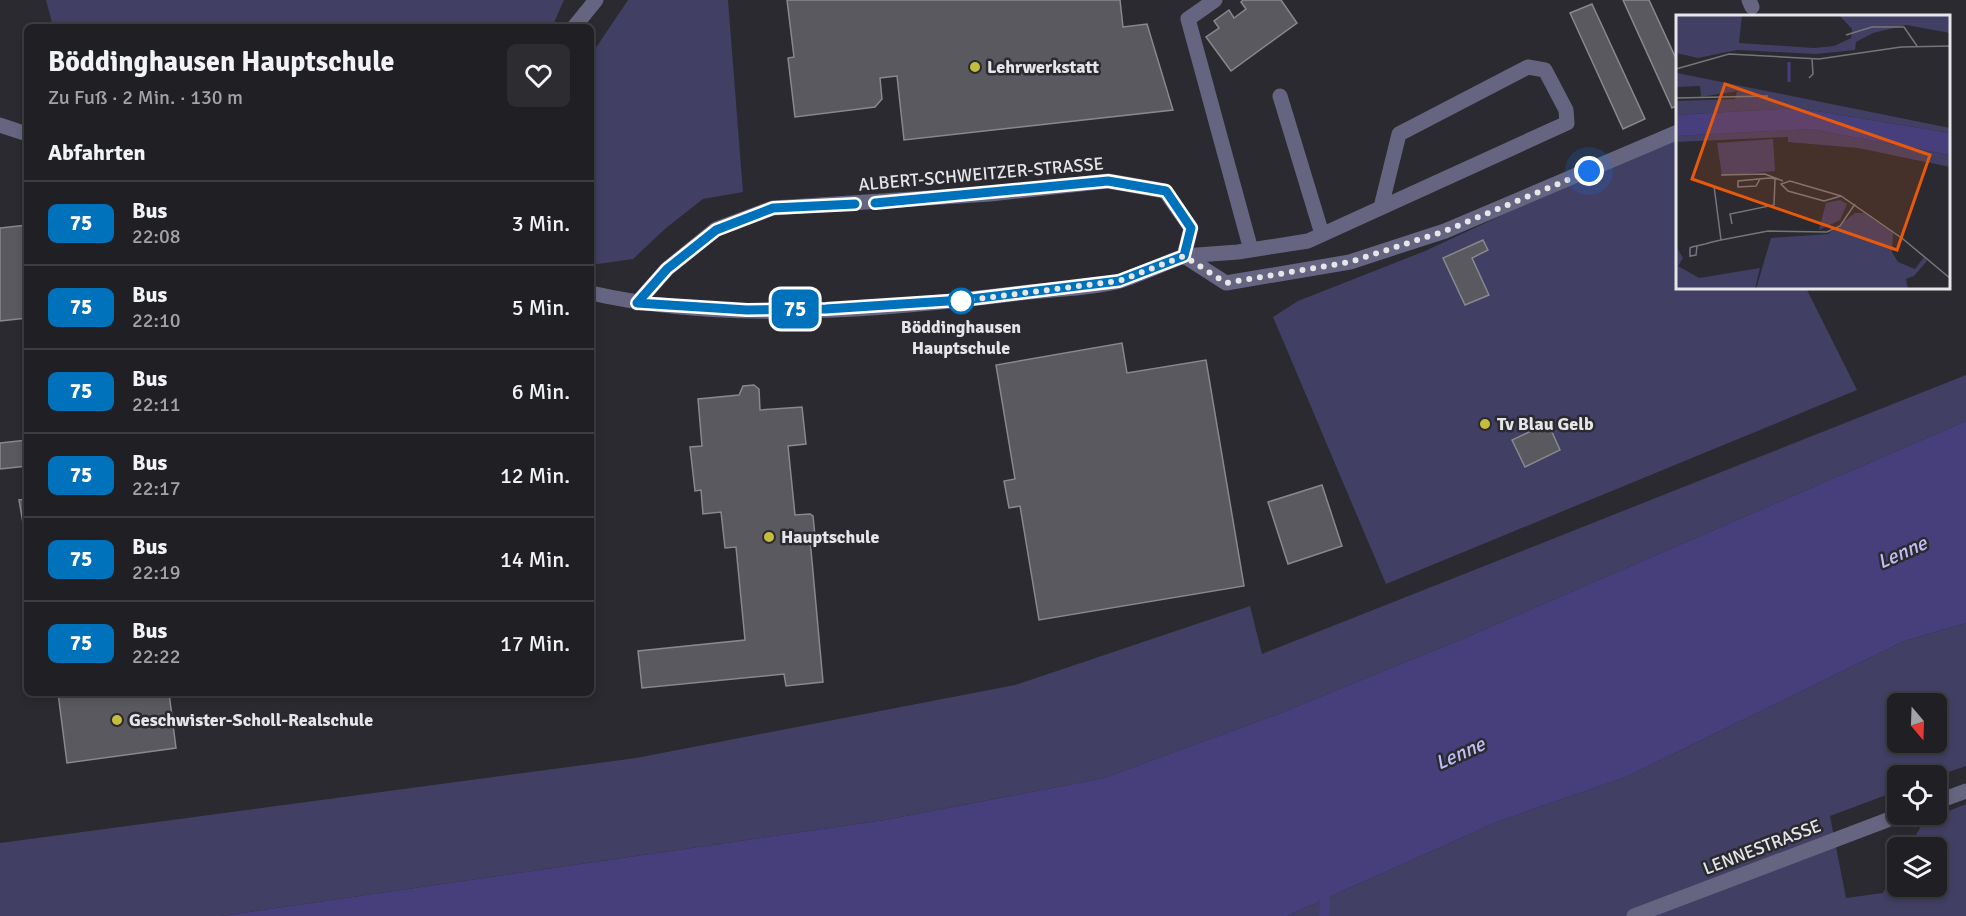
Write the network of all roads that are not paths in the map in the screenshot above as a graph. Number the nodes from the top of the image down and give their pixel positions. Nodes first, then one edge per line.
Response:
1 (596, 0) edge
2 (1215, 0) edge
3 (576, 24) edge
4 (1280, 96) dead end
5 (0, 125) edge
6 (24, 133) edge
7 (1676, 133) edge
8 (1381, 207) junction
9 (1322, 234) junction
10 (1251, 250) junction
11 (1184, 256) junction
12 (594, 294) edge
13 (637, 303) junction
14 (1966, 791) edge
15 (1947, 798) edge
16 (1887, 820) edge
17 (1634, 916) edge

1 - 3 street
2 - 10 street
4 - 9 street
5 - 6 street
7 - 11 street
8 - 8 street
8 - 9 street
9 - 10 street
10 - 11 street
11 - 13 street
11 - 13 street, ALBERT-SCHWEITZER-STRASSE
12 - 13 street
14 - 15 street
16 - 17 street, LENNESTRASSE

